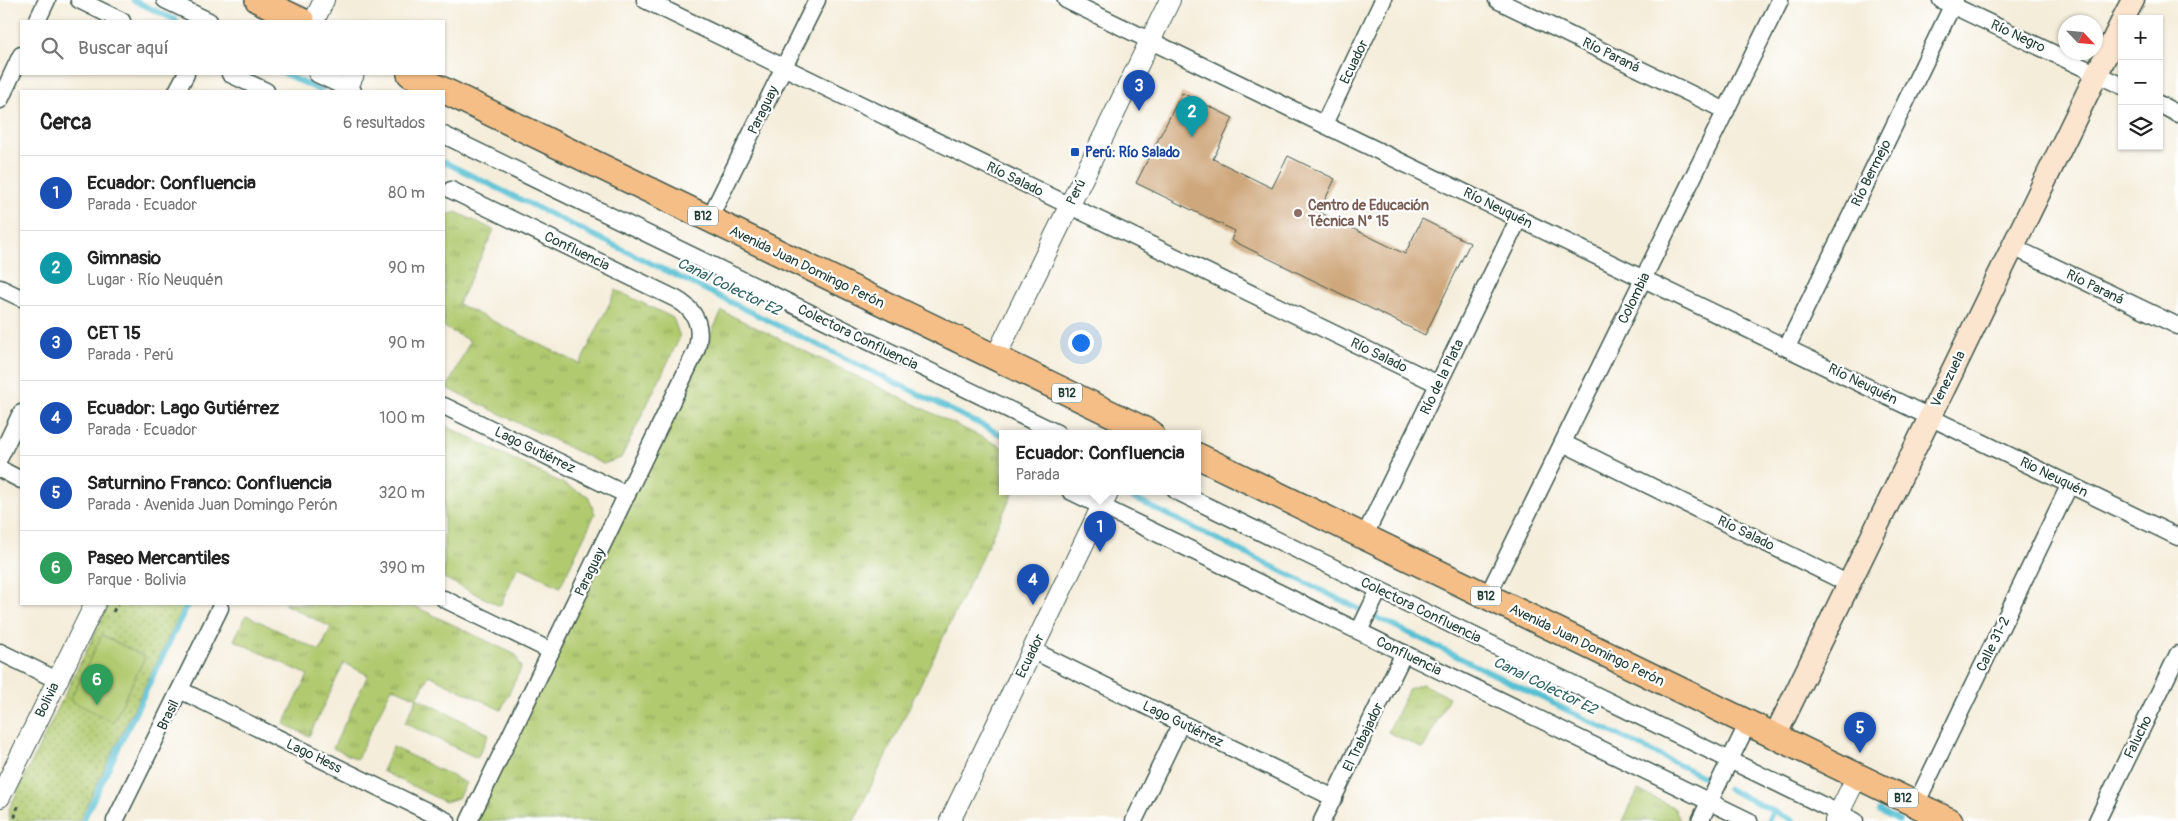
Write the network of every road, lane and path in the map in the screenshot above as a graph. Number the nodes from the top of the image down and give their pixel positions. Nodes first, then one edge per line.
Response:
1 (47, 0) edge
2 (78, 0) edge
3 (165, 0) edge
4 (258, 0) edge
5 (324, 0) edge
6 (645, 0) edge
7 (817, 0) edge
8 (1066, 0) edge
9 (1170, 0) edge
10 (1384, 0) edge
11 (1497, 0) edge
12 (1780, 0) edge
13 (2132, 0) edge
14 (1950, 2) edge
15 (2125, 15) edge
16 (37, 20) edge
17 (120, 20) edge
18 (207, 20) edge
19 (300, 20) edge
20 (314, 20) edge
21 (2118, 30) edge
22 (1150, 40) junction
23 (20, 57) edge
24 (784, 67) junction
25 (2097, 74) junction
26 (185, 75) edge
27 (232, 75) edge
28 (320, 75) edge
29 (412, 75) edge
30 (2118, 84) edge
31 (350, 86) edge
32 (178, 90) edge
33 (264, 90) edge
34 (443, 90) edge
35 (445, 91) edge
36 (0, 100) edge
37 (2161, 105) edge
38 (1726, 111) junction
39 (2178, 114) edge
40 (1324, 124) junction
41 (445, 135) edge
42 (451, 190) dead end
43 (1069, 205) junction
44 (1519, 218) junction
45 (709, 219) junction
46 (2013, 246) junction
47 (1644, 278) junction
48 (0, 288) edge
49 (20, 298) edge
50 (697, 320) joint
51 (2178, 326) edge
52 (1787, 347) junction
53 (995, 358) junction
54 (1438, 384) junction
55 (445, 406) edge
56 (20, 415) edge
57 (1930, 416) junction
58 (1051, 430) edge
59 (1140, 430) edge
60 (1563, 443) junction
61 (0, 457) edge
62 (1201, 457) edge
63 (0, 469) edge
64 (20, 479) edge
65 (2070, 484) junction
66 (627, 495) junction
67 (1088, 495) edge
68 (1184, 495) edge
69 (1106, 499) edge
70 (1364, 537) junction
71 (2178, 537) edge
72 (1849, 584) junction
73 (1379, 590) junction
74 (1487, 596) junction
75 (445, 599) edge
76 (95, 605) edge
77 (220, 608) dead end
78 (1359, 631) junction
79 (1032, 650) junction
80 (0, 652) edge
81 (551, 652) junction
82 (1404, 653) junction
83 (2178, 654) edge
84 (58, 680) junction
85 (180, 690) junction
86 (1181, 723) junction
87 (1748, 723) junction
88 (1775, 736) junction
89 (1730, 760) junction
90 (1857, 776) junction
91 (0, 797) edge
92 (1334, 798) junction
93 (1709, 802) junction
94 (1916, 804) junction
95 (1843, 818) edge
96 (115, 821) edge
97 (447, 821) edge
98 (469, 821) edge
99 (950, 821) edge
100 (1134, 821) edge
101 (1322, 821) edge
102 (1700, 821) edge
103 (1749, 821) edge
104 (1950, 821) edge
105 (2097, 821) edge

1 - 16 street
2 - 17 street
3 - 18 street
4 - 19 main road
5 - 20 street
6 - 24 street, Río Salado
7 - 24 street, Paraguay
8 - 22 street, Río Neuquén
9 - 22 street, Perú
10 - 40 street, Ecuador
11 - 38 street, Río Paraná
12 - 38 street, Colombia
13 - 15 main road, Venezuela
14 - 25 street, Río Negro
14 - 52 street, Río Bermejo
21 - 25 main road, Venezuela
22 - 40 street, Río Neuquén
22 - 43 street, Perú
23 - 36 street
24 - 43 street, Río Salado
24 - 45 street, Paraguay
25 - 30 street, Río Negro
25 - 46 main road, Venezuela
26 - 32 street
27 - 33 street
28 - 31 street
29 - 34 main road, Avenida Juan Domingo Perón / B12
35 - 45 main road, Avenida Juan Domingo Perón / B12
37 - 39 street
38 - 47 street, Colombia
40 - 44 street, Río Neuquén
41 - 58 street, Colectora Confluencia
42 - 50 street, Confluencia
43 - 53 street, Perú
43 - 54 street, Río Salado
44 - 47 street, Río Neuquén
44 - 54 street, Río de la Plata
45 - 53 main road, Avenida Juan Domingo Perón / B12
46 - 51 street, Río Paraná
46 - 57 main road, Venezuela
47 - 52 street, Río Neuquén
47 - 60 street, Colombia
48 - 49 street
50 - 66 street, Paraguay
52 - 57 street, Río Neuquén
53 - 59 main road, Avenida Juan Domingo Perón / B12
54 - 70 street, Río de la Plata
55 - 66 street, Lago Gutiérrez
56 - 61 street
57 - 65 street, Rio Neuquén
57 - 72 main road, Venezuela
60 - 72 street, Río Salado
60 - 74 street, Colombia
62 - 70 main road, Avenida Juan Domingo Perón / B12
63 - 64 street
65 - 71 street, Rio Neuquén
65 - 94 street, Calle 31-2
66 - 81 street, Paraguay
67 - 69 street, Confluencia
68 - 73 street, Colectora Confluencia
69 - 78 street, Confluencia
69 - 79 street, Ecuador
70 - 74 main road, Avenida Juan Domingo Perón / B12
72 - 88 main road, Venezuela
73 - 78 street
73 - 89 street, Colectora Confluencia
74 - 87 main road, Avenida Juan Domingo Perón / B12
75 - 81 street
76 - 84 street, Bolivia
77 - 85 street, Brasil
78 - 82 street, Confluencia
79 - 86 street, Lago Gutiérrez
79 - 99 street, Ecuador
80 - 84 street
81 - 98 street, Paraguay
82 - 92 street, El Trabajador
82 - 93 street, Confluencia
83 - 105 street, Falucho
84 - 91 street, Bolivia
85 - 96 street, Brasil
85 - 97 street, Lago Hess
86 - 92 street, Lago Gutiérrez
86 - 100 street
87 - 88 main road, Avenida Juan Domingo Perón / B12
87 - 89 street
88 - 90 main road, Avenida Juan Domingo Perón / B12
89 - 93 street
89 - 95 street, Colectora Confluencia
90 - 94 main road, Avenida Juan Domingo Perón / B12
90 - 95 street
92 - 101 street, El Trabajador
93 - 102 street
93 - 103 street, Confluencia
94 - 104 main road, Avenida Juan Domingo Perón / B12

